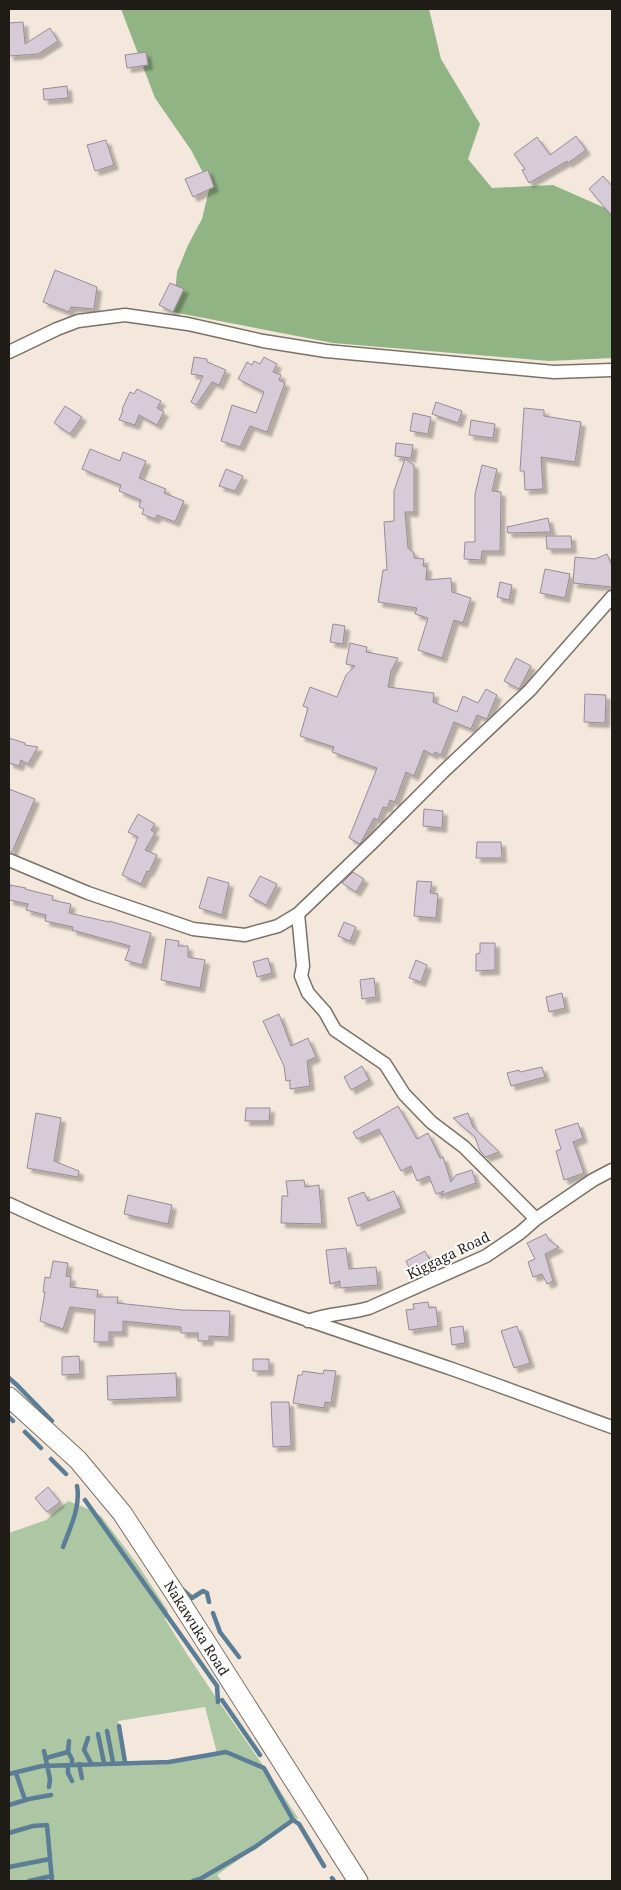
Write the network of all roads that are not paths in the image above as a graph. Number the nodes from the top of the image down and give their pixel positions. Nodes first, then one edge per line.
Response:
1 (9, 352) edge
2 (612, 370) edge
3 (612, 597) edge
4 (9, 860) edge
5 (298, 914) junction
6 (612, 1170) edge
7 (9, 1204) edge
8 (536, 1219) junction
9 (308, 1321) junction
10 (9, 1397) edge
11 (612, 1427) edge
12 (358, 1881) edge

1 - 2 street
3 - 5 street
4 - 5 street
5 - 8 street
6 - 8 street, Kiggaga Road
7 - 9 street
8 - 9 street, Kiggaga Road
9 - 11 street
10 - 12 main road, Nakawuka Road

